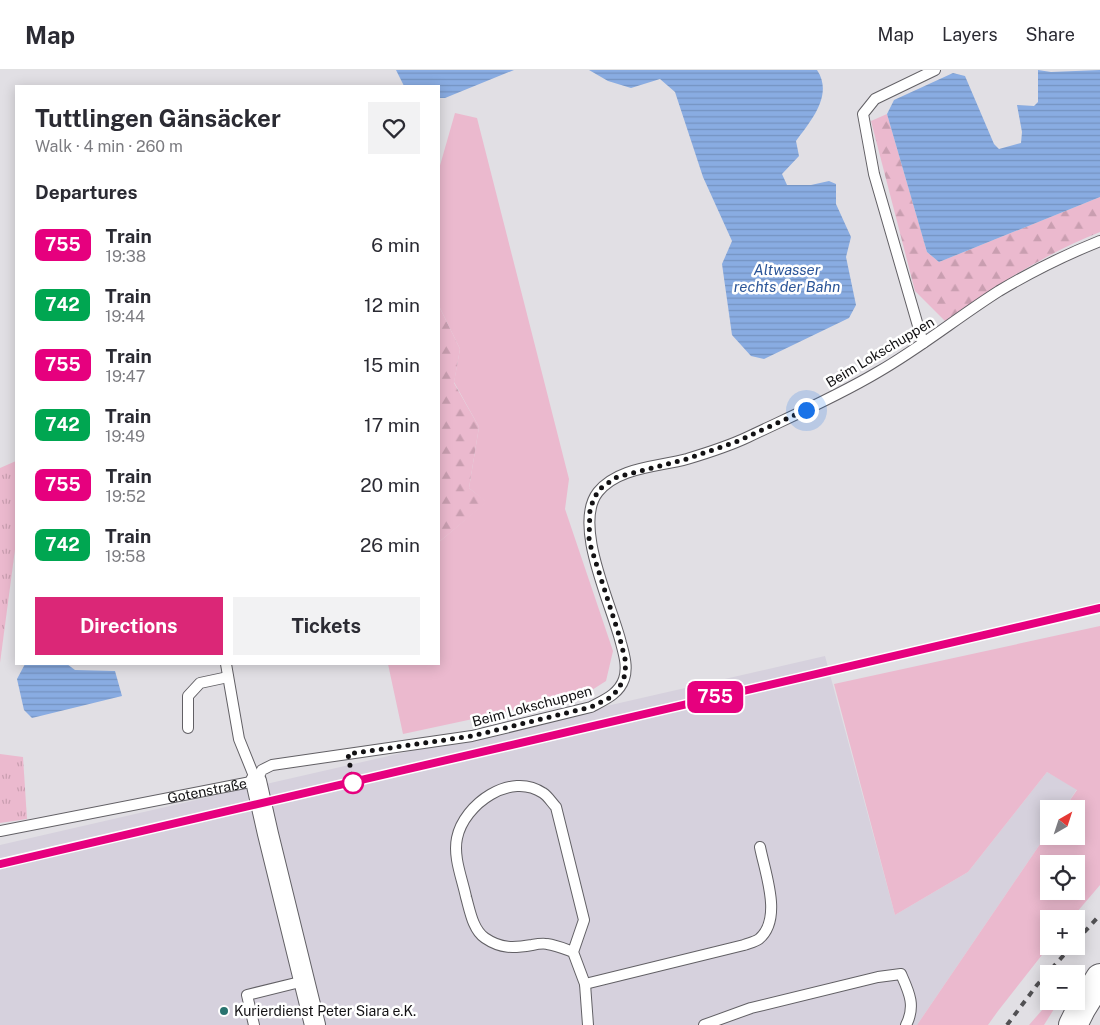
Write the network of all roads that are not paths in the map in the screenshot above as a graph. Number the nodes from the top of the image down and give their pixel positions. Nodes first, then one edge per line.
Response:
1 (935, 70) edge
2 (1100, 241) edge
3 (923, 343) junction
4 (226, 665) edge
5 (228, 677) junction
6 (188, 728) dead end
7 (256, 781) junction
8 (0, 831) edge
9 (760, 847) dead end
10 (573, 952) junction
11 (1100, 978) edge
12 (304, 981) junction
13 (585, 984) junction
14 (254, 1025) edge
15 (315, 1025) edge
16 (588, 1025) edge
17 (704, 1025) edge
18 (906, 1025) edge
19 (1074, 1025) edge

1 - 3 lane
2 - 3 lane, Beim Lokschuppen
3 - 7 lane, Beim Lokschuppen
4 - 5 lane
5 - 6 lane
5 - 7 lane
7 - 8 lane, Gotenstraße
7 - 12 street, Gotenstraße
9 - 13 lane
10 - 10 lane
10 - 13 lane
11 - 19 main road
12 - 14 lane
12 - 15 street, Gotenstraße
13 - 16 lane
17 - 18 lane

